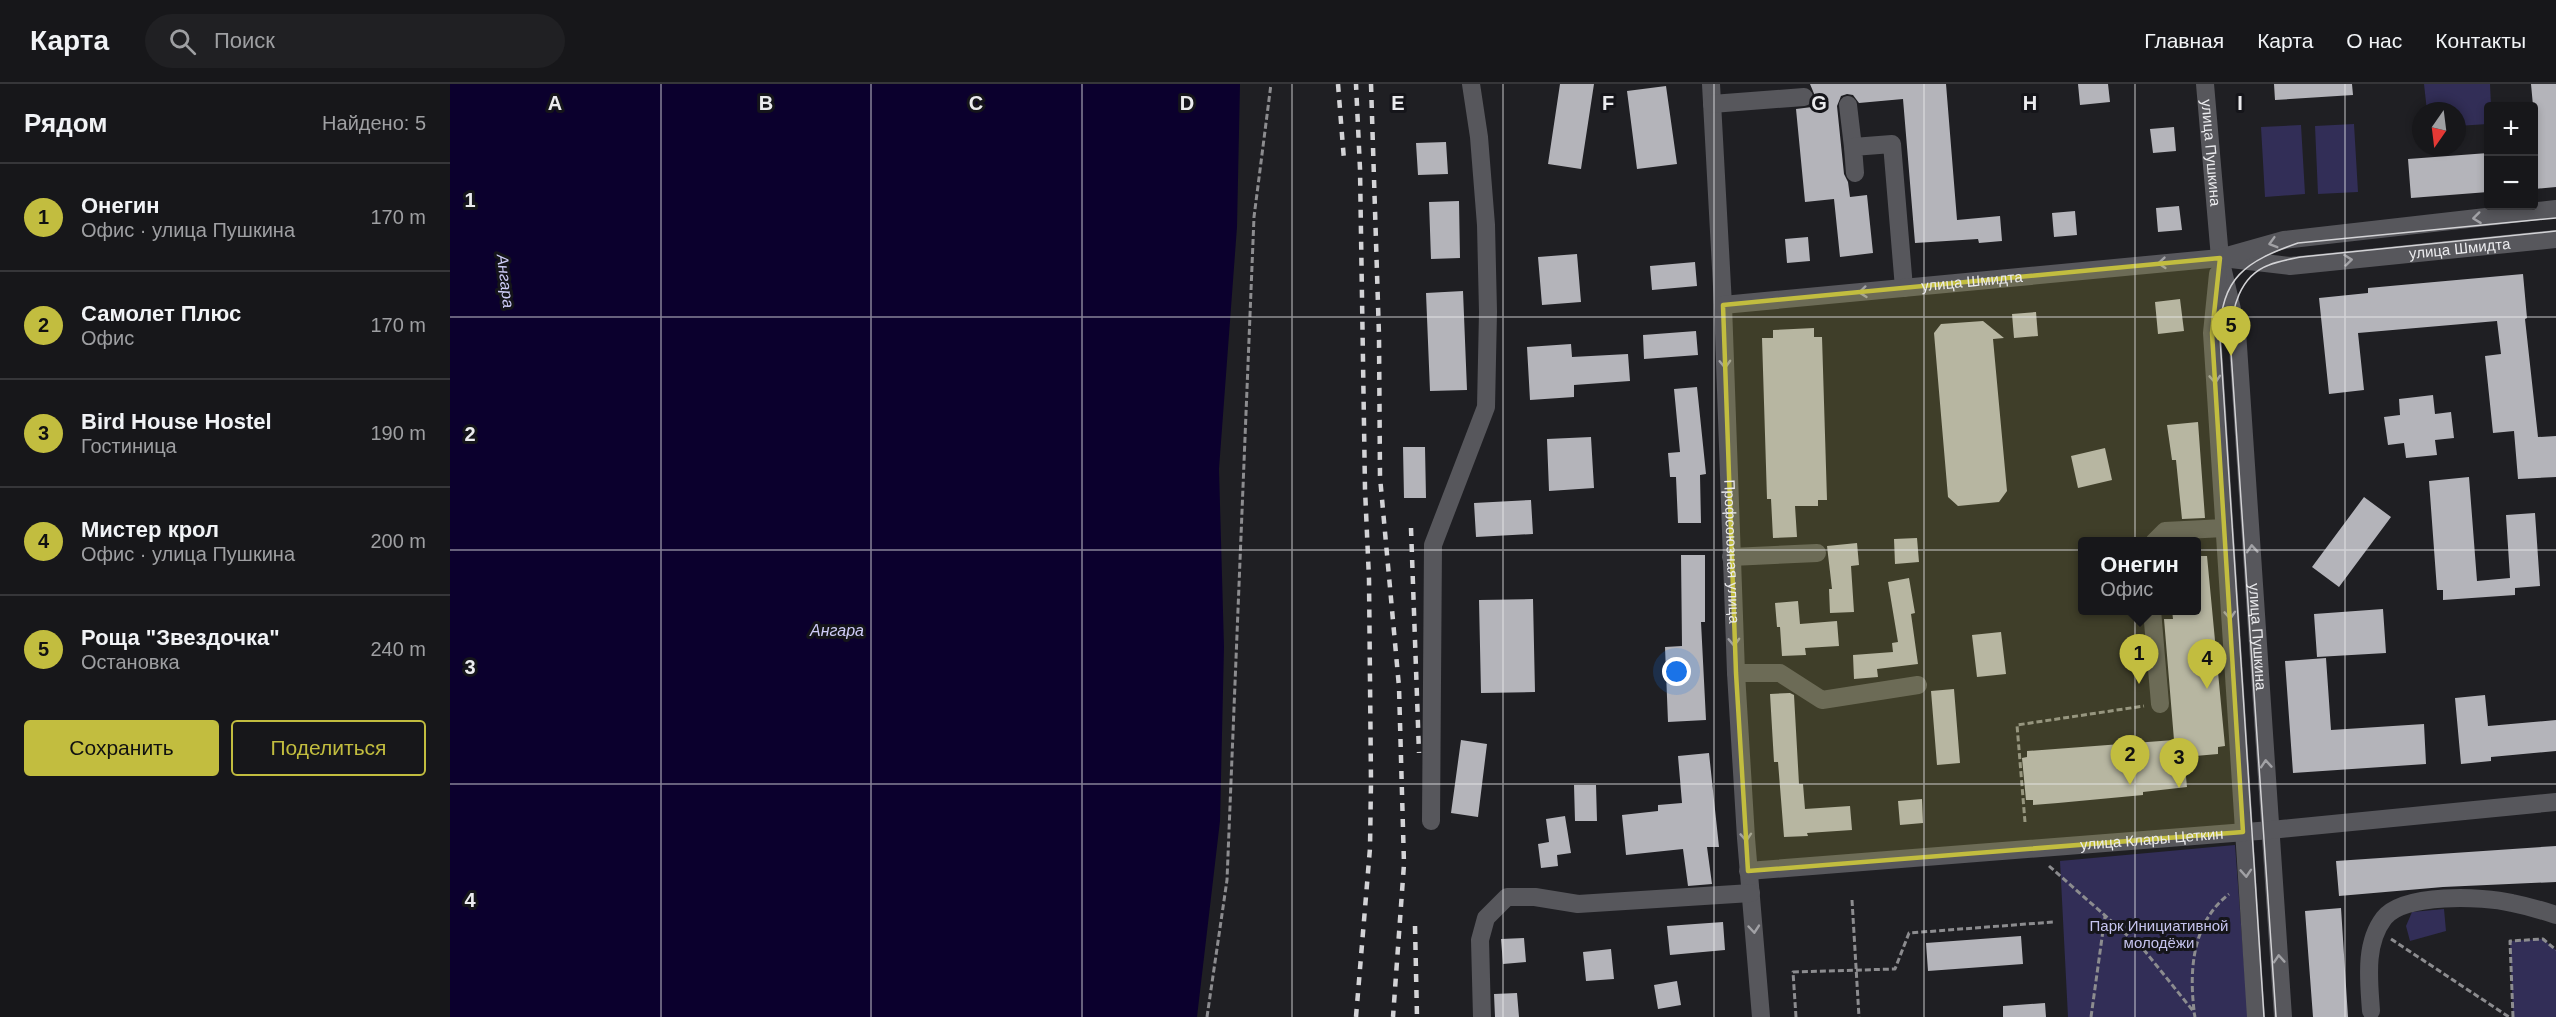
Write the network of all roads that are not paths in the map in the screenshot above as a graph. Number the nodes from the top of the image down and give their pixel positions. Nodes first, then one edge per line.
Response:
1 (1470, 84) edge
2 (1711, 84) edge
3 (2205, 84) edge
4 (1804, 97) dead end
5 (1712, 104) junction
6 (1848, 105) dead end
7 (1853, 147) junction
8 (1855, 173) dead end
9 (2556, 209) edge
10 (2556, 239) edge
11 (2220, 258) junction
12 (1904, 288) junction
13 (1723, 305) junction
14 (2224, 528) junction
15 (2159, 537) edge
16 (1817, 553) dead end
17 (1731, 557) junction
18 (2152, 615) edge
19 (1736, 673) junction
20 (1918, 685) dead end
21 (2160, 704) road end
22 (2556, 802) edge
23 (1431, 821) dead end
24 (2271, 830) junction
25 (2243, 832) junction
26 (1748, 871) junction
27 (1751, 893) junction
28 (2556, 915) edge
29 (2371, 1011) dead end
30 (1482, 1017) edge
31 (1761, 1017) edge
32 (2256, 1017) edge
33 (2283, 1017) edge

1 - 23 street
2 - 5 street, Профсоюзная улица
3 - 11 street, улица Пушкина
4 - 5 street
5 - 13 street, Профсоюзная улица
6 - 7 street
7 - 8 street
7 - 12 street
9 -> 11 street, улица Шмидта
11 -> 10 street, улица Шмидта
11 -> 12 street, улица Шмидта
11 -> 14 street, улица Пушкина
24 -> 11 street, улица Пушкина
12 -> 13 street, улица Шмидта
13 -> 17 street, Профсоюзная улица
14 - 15 street
14 -> 25 street, улица Пушкина
16 - 17 street
17 -> 19 street, Профсоюзная улица
18 - 21 street
19 - 20 street
19 -> 26 street, Профсоюзная улица
22 - 24 street, улица Клары Цеткин
24 - 25 street, улица Клары Цеткин
33 -> 24 street, улица Пушкина
25 - 26 street, улица Клары Цеткин
25 -> 32 street, улица Пушкина
26 - 27 street, Профсоюзная улица
27 - 30 street
27 -> 31 street, Профсоюзная улица
28 - 29 street

